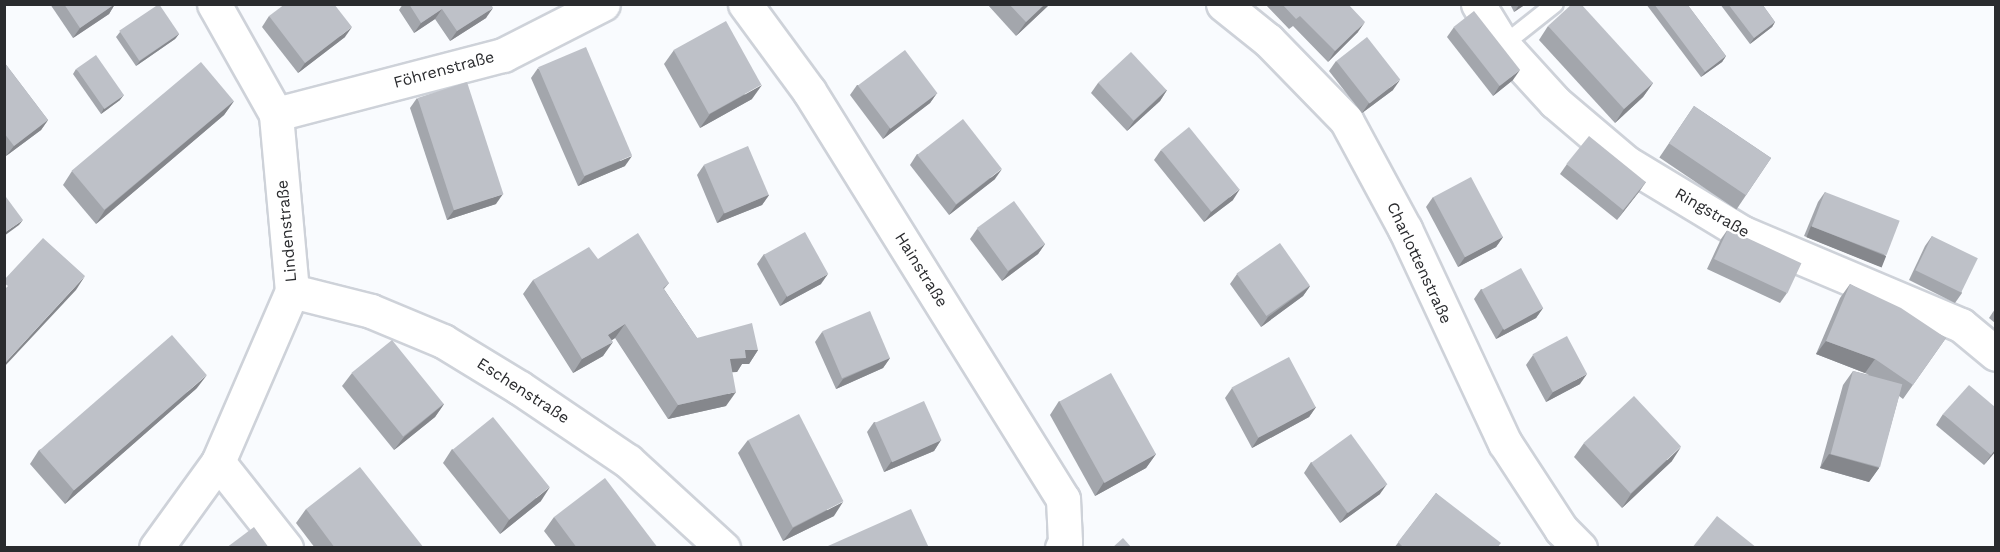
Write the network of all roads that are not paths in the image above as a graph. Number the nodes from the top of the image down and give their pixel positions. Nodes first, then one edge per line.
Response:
1 (214, 4) edge
2 (603, 4) edge
3 (745, 4) edge
4 (1223, 4) edge
5 (1478, 4) edge
6 (1555, 4) edge
7 (1503, 45) junction
8 (276, 114) junction
9 (292, 291) junction
10 (1995, 354) edge
11 (219, 462) junction
12 (156, 548) edge
13 (286, 548) edge
14 (723, 548) edge
15 (1062, 548) edge
16 (1580, 548) edge

1 - 8 street, Lindenstraße
2 - 8 street, Föhrenstraße
3 - 15 street, Hainstraße
4 - 16 street, Charlottenstraße
5 - 7 street, Ringstraße
6 - 7 lane
7 - 10 street, Ringstraße
8 - 9 street, Lindenstraße
9 - 11 street, Lindenstraße
9 - 14 street, Eschenstraße
11 - 12 street, Lindenstraße
11 - 13 street

